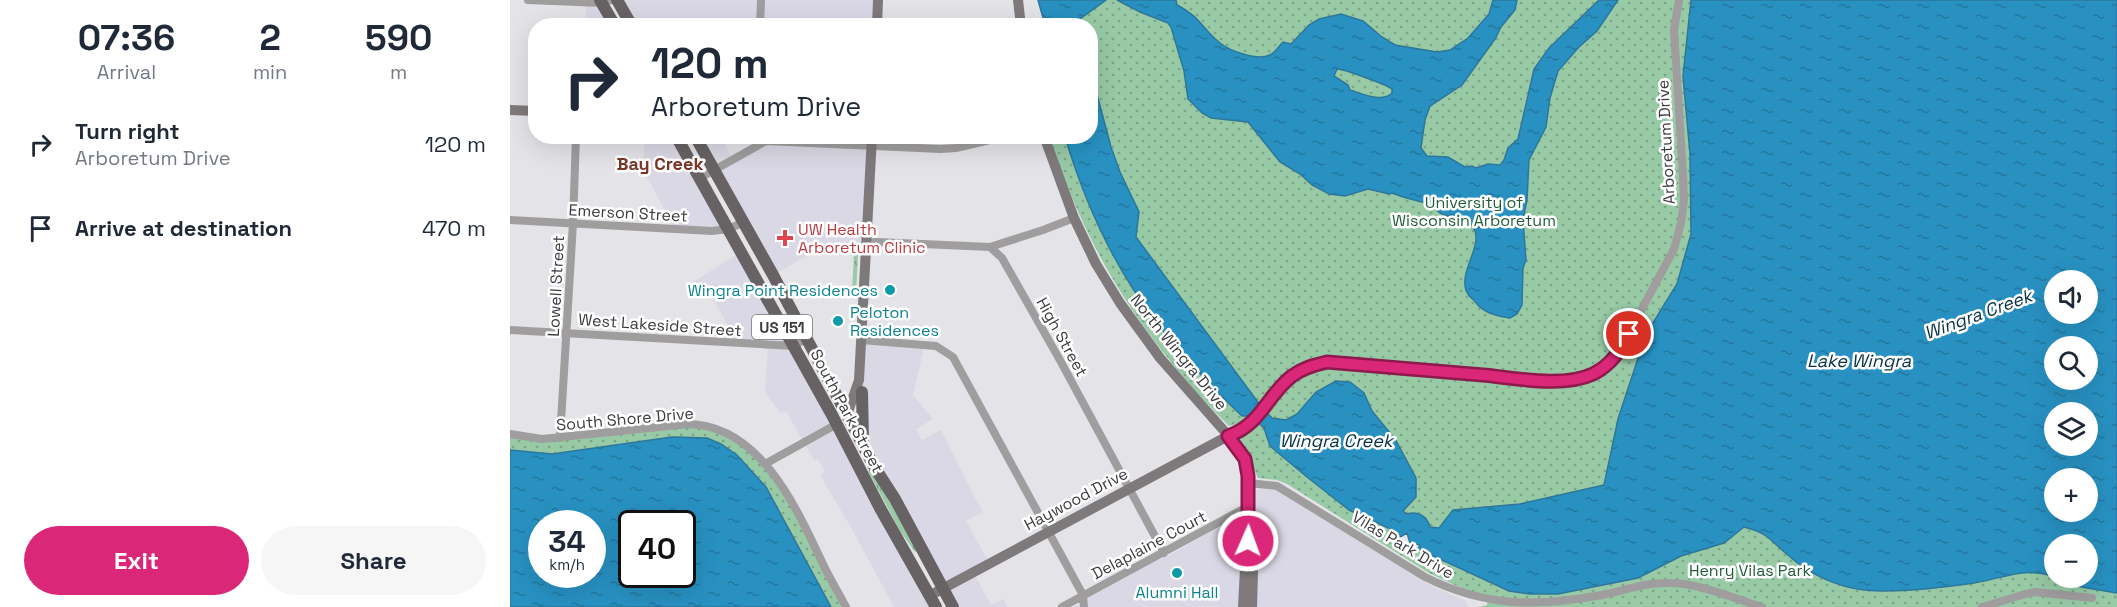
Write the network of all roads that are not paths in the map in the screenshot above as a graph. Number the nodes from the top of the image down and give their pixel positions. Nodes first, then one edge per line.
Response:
1 (528, 0) edge
2 (617, 0) edge
3 (761, 0) edge
4 (878, 0) edge
5 (1018, 0) edge
6 (1679, 0) edge
7 (604, 1) edge
8 (611, 18) edge
9 (627, 18) edge
10 (760, 18) edge
11 (877, 18) edge
12 (1020, 18) edge
13 (510, 110) edge
14 (528, 111) edge
15 (576, 144) edge
16 (681, 144) edge
17 (699, 144) edge
18 (752, 144) edge
19 (872, 144) edge
20 (900, 144) edge
21 (973, 144) edge
22 (1047, 144) edge
23 (714, 170) junction
24 (700, 177) junction
25 (1074, 218) junction
26 (510, 220) edge
27 (744, 222) junction
28 (573, 223) junction
29 (728, 229) junction
30 (866, 243) junction
31 (990, 247) junction
32 (510, 330) edge
33 (567, 333) junction
34 (806, 339) junction
35 (861, 340) junction
36 (793, 346) junction
37 (861, 386) junction
38 (847, 415) junction
39 (837, 424) junction
40 (510, 434) edge
41 (1233, 434) junction
42 (561, 438) junction
43 (863, 445) junction
44 (765, 465) junction
45 (1249, 483) junction
46 (1129, 488) junction
47 (1249, 506) junction
48 (1049, 531) junction
49 (1248, 541) junction
50 (1164, 553) junction
51 (943, 588) junction
52 (1083, 595) junction
53 (929, 596) junction
54 (2092, 598) dead end
55 (1474, 602) edge
56 (846, 607) edge
57 (936, 607) edge
58 (953, 607) edge
59 (1062, 607) edge
60 (1084, 607) edge
61 (1243, 607) edge
62 (1252, 607) edge
63 (1762, 607) edge
64 (1982, 607) edge

1 - 7 street
2 - 9 main road
3 - 10 street
4 - 11 street
5 - 12 street
6 - 41 street, Arboretum Drive
7 - 8 main road
13 - 14 street
15 - 28 street, Lowell Street
16 - 24 main road, South Park Street / US 151
17 - 23 main road, South Park Street / US 151
18 - 23 street
19 - 30 street
20 - 21 street
22 - 25 street, North Wingra Drive
23 - 24 street
23 - 27 main road, South Park Street / US 151
24 - 29 main road, South Park Street / US 151
25 - 31 street
25 - 41 street, North Wingra Drive
26 - 28 street, Emerson Street
27 - 29 street, Emerson Street
27 - 34 main road, South Park Street / US 151
28 - 29 street, Emerson Street
28 - 33 street, Lowell Street
29 - 36 main road, South Park Street / US 151
30 - 31 street
30 - 35 street
31 - 46 street, High Street
32 - 33 street, West Lakeside Street
33 - 36 street, West Lakeside Street
33 - 42 street, Lowell Street
34 - 36 street
34 - 38 main road, South Park Street / US 151
35 - 37 street
35 - 48 street
36 - 39 main road, South Park Street / US 151
37 - 38 street
37 - 43 main road
38 - 39 street
38 - 43 main road, South Park Street / US 151
39 - 44 street
39 - 53 main road, South Park Street / US 151
40 - 42 street, South Shore Drive
41 - 45 street, North Wingra Drive
41 - 46 street, Haywood Drive
42 - 44 street, South Shore Drive
43 - 51 main road, South Park Street / US 151
44 - 56 street, South Shore Drive
45 - 47 street
45 - 55 street, Vilas Park Drive
46 - 48 street, Haywood Drive
46 - 50 street, High Street
47 - 49 street
47 - 50 street, Delaplaine Court
48 - 51 street, Haywood Drive
48 - 52 street
49 - 61 street
49 - 62 street
50 - 52 street, Delaplaine Court
51 - 53 street, Haywood Drive
51 - 58 main road, South Park Street / US 151
52 - 59 street, Delaplaine Court
52 - 60 street
53 - 57 main road, South Park Street / US 151
54 - 64 street
55 - 63 street, Vilas Park Drive

